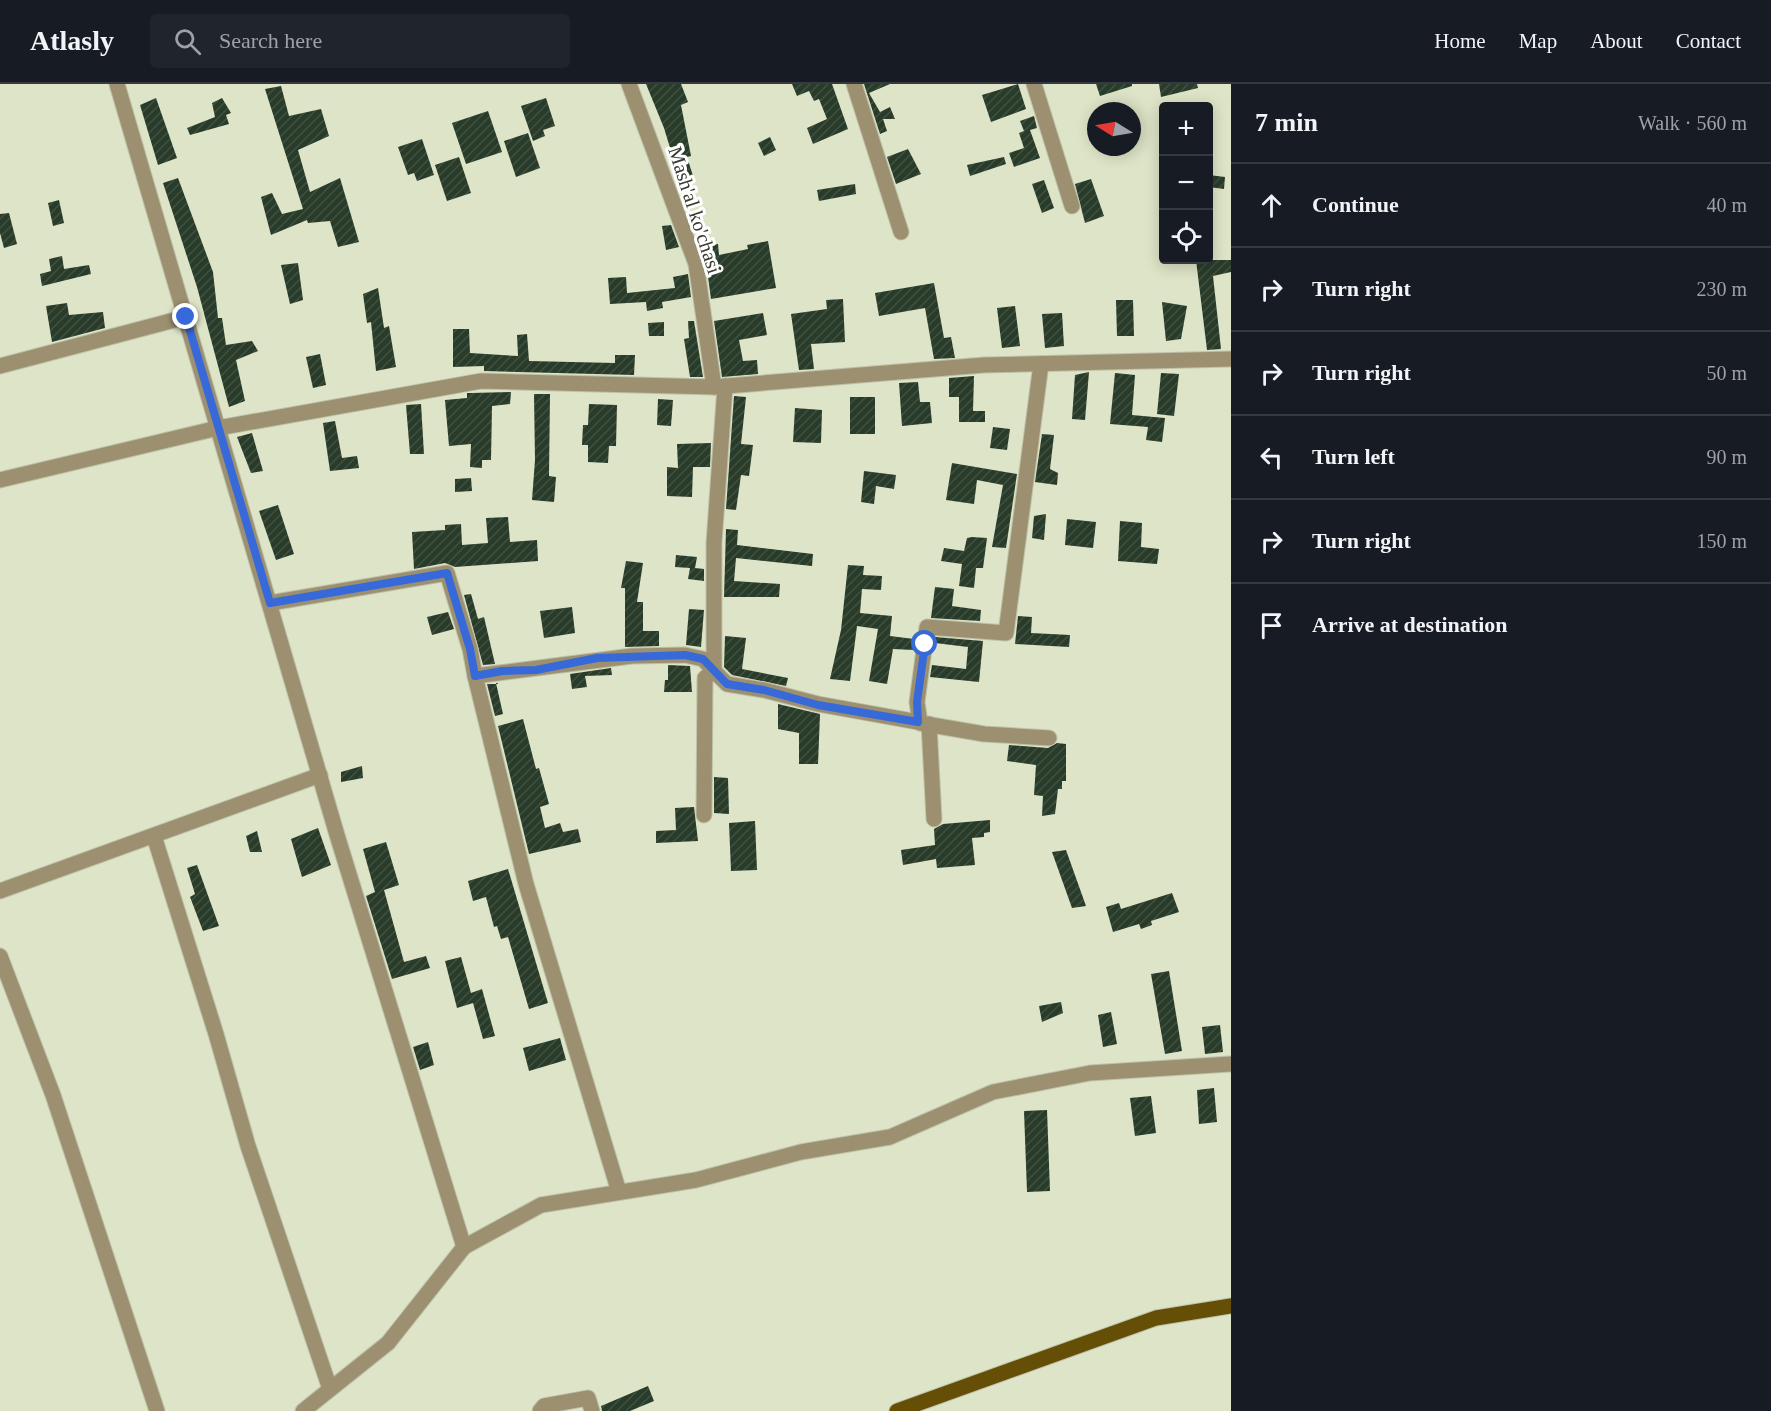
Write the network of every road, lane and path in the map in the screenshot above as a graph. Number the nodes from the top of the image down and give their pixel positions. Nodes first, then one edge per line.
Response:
1 (117, 84) edge
2 (629, 84) edge
3 (854, 84) edge
4 (1034, 84) edge
5 (1072, 206) dead end
6 (901, 232) dead end
7 (186, 317) junction
8 (1231, 359) edge
9 (1041, 364) junction
10 (0, 366) edge
11 (719, 387) junction
12 (218, 428) junction
13 (0, 480) edge
14 (270, 603) junction
15 (714, 671) junction
16 (475, 676) junction
17 (923, 723) junction
18 (1049, 738) dead end
19 (320, 776) junction
20 (704, 814) dead end
21 (934, 819) dead end
22 (153, 836) junction
23 (0, 891) edge
24 (0, 956) edge
25 (1231, 1064) edge
26 (619, 1192) junction
27 (464, 1247) junction
28 (1231, 1306) edge
29 (330, 1389) junction
30 (157, 1411) edge
31 (303, 1411) edge
32 (540, 1411) edge
33 (592, 1411) edge
34 (897, 1411) edge

1 - 7 street
2 - 11 street, Mash'al ko'chasi
3 - 6 street
4 - 5 street
7 - 10 street
7 - 12 street
8 - 9 street
9 - 11 street
9 - 17 street
11 - 12 street
11 - 15 street, Mash'al ko'chasi
12 - 13 street
12 - 14 street
14 - 16 street
14 - 19 street
15 - 16 street
15 - 17 street
15 - 20 street, Mash'al ko'chasi
16 - 26 street
17 - 18 street
17 - 21 street
19 - 22 street
19 - 27 street
22 - 23 street
22 - 29 street
24 - 30 street
25 - 26 street
26 - 27 street
27 - 29 street
28 - 34 main road
29 - 31 street
32 - 33 street

